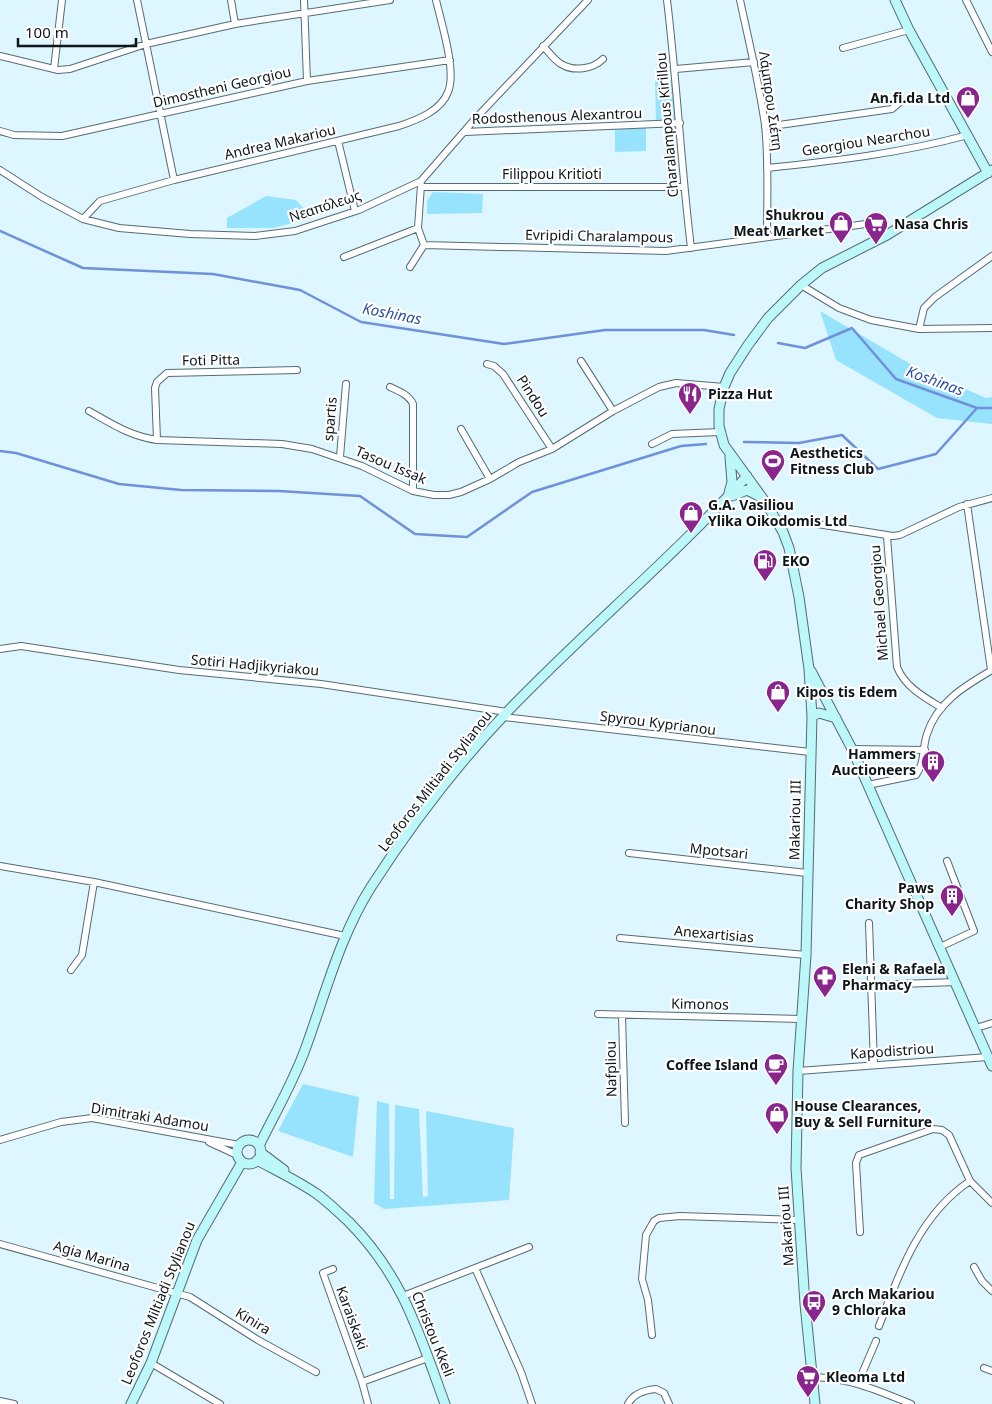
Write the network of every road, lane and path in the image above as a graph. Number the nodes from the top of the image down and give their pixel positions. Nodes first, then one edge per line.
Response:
1 (62, 0) edge
2 (137, 0) edge
3 (231, 0) edge
4 (304, 0) edge
5 (390, 0) edge
6 (436, 0) edge
7 (588, 0) edge
8 (667, 0) edge
9 (740, 0) edge
10 (895, 0) edge
11 (966, 0) edge
12 (305, 12) junction
13 (235, 24) junction
14 (909, 30) junction
15 (146, 44) junction
16 (543, 46) junction
17 (843, 48) dead end
18 (992, 52) edge
19 (0, 56) edge
20 (603, 59) dead end
21 (450, 60) junction
22 (754, 62) junction
23 (676, 68) junction
24 (54, 69) junction
25 (307, 81) junction
26 (900, 103) dead end
27 (160, 114) junction
28 (680, 124) junction
29 (765, 127) junction
30 (0, 131) edge
31 (465, 132) junction
32 (968, 135) junction
33 (338, 141) junction
34 (767, 168) junction
35 (0, 170) edge
36 (990, 171) edge
37 (174, 180) junction
38 (421, 184) junction
39 (684, 187) junction
40 (355, 211) junction
41 (83, 219) junction
42 (418, 228) junction
43 (887, 235) junction
44 (767, 237) junction
45 (424, 245) junction
46 (691, 248) junction
47 (992, 256) edge
48 (344, 257) dead end
49 (410, 268) dead end
50 (801, 285) junction
51 (992, 328) edge
52 (919, 329) junction
53 (582, 361) dead end
54 (487, 364) dead end
55 (297, 370) dead end
56 (346, 384) dead end
57 (390, 387) dead end
58 (724, 387) junction
59 (613, 410) junction
60 (89, 411) dead end
61 (461, 429) dead end
62 (720, 432) junction
63 (157, 440) junction
64 (652, 444) dead end
65 (552, 448) junction
66 (729, 453) junction
67 (340, 457) junction
68 (747, 476) junction
69 (490, 479) junction
70 (413, 491) junction
71 (727, 498) junction
72 (763, 498) junction
73 (992, 498) edge
74 (967, 504) junction
75 (805, 522) dead end
76 (886, 536) junction
77 (0, 649) edge
78 (809, 669) junction
79 (992, 670) edge
80 (942, 708) junction
81 (505, 714) junction
82 (812, 716) junction
83 (836, 718) junction
84 (852, 749) junction
85 (925, 750) junction
86 (810, 752) junction
87 (868, 785) junction
88 (629, 853) dead end
89 (947, 861) dead end
90 (0, 866) edge
91 (807, 873) junction
92 (94, 882) junction
93 (869, 923) dead end
94 (345, 936) junction
95 (620, 938) dead end
96 (940, 947) junction
97 (806, 955) junction
98 (72, 970) dead end
99 (956, 982) junction
100 (870, 985) junction
101 (598, 1014) dead end
102 (622, 1015) junction
103 (801, 1019) junction
104 (992, 1023) edge
105 (976, 1028) junction
106 (988, 1057) junction
107 (874, 1065) junction
108 (992, 1066) edge
109 (798, 1071) junction
110 (625, 1123) dead end
111 (0, 1140) edge
112 (249, 1151) junction
113 (970, 1181) junction
114 (992, 1203) edge
115 (799, 1220) junction
116 (860, 1232) dead end
117 (0, 1244) edge
118 (529, 1247) dead end
119 (974, 1267) dead end
120 (475, 1268) junction
121 (333, 1269) dead end
122 (992, 1291) edge
123 (177, 1293) junction
124 (403, 1296) junction
125 (879, 1326) dead end
126 (652, 1335) dead end
127 (876, 1341) dead end
128 (428, 1358) junction
129 (151, 1363) junction
130 (984, 1368) dead end
131 (992, 1371) edge
132 (316, 1372) dead end
133 (812, 1377) junction
134 (362, 1382) junction
135 (858, 1384) junction
136 (0, 1400) edge
137 (14, 1404) edge
138 (131, 1404) edge
139 (220, 1404) edge
140 (368, 1404) edge
141 (445, 1404) edge
142 (532, 1404) edge
143 (628, 1404) edge
144 (670, 1404) edge
145 (815, 1404) edge
146 (911, 1404) edge

1 - 24 street
2 - 15 street
3 - 13 street
4 - 12 street
5 - 12 street
6 - 21 street, Andrea Makariou
7 - 16 street, Νεαπόλεως
8 - 23 street, Charalampous Kirillou
9 - 22 street, Λάμπρου Σιέπη
10 - 14 main road
11 - 18 street
12 - 13 street
12 - 25 street
13 - 15 street
14 - 17 street
14 - 32 main road
15 - 24 street
15 - 27 street
16 - 20 street
16 - 31 street, Νεαπόλεως
19 - 24 street
21 - 25 street, Dimostheni Georgiou
21 - 33 street, Andrea Makariou
22 - 23 street
22 - 29 street, Λάμπρου Σιέπη
23 - 28 street, Charalampous Kirillou
25 - 27 street, Dimostheni Georgiou
26 - 29 street
27 - 30 street, Dimostheni Georgiou
27 - 37 street
28 - 31 street, Rodosthenous Alexantrou
28 - 39 street, Charalampous Kirillou
29 - 34 street, Λάμπρου Σιέπη
31 - 38 street, Νεαπόλεως
32 - 34 street, Georgiou Nearchou
32 - 36 main road
33 - 37 street, Andrea Makariou
33 - 40 street
34 - 44 street, Λάμπρου Σιέπη
35 - 41 street, Νεαπόλεως
36 - 43 main road, Makariou III
37 - 41 street, Andrea Makariou
38 - 39 street, Filippou Kritioti
38 - 40 street, Νεαπόλεως
38 - 42 street
39 - 46 street, Charalampous Kirillou
40 - 41 street, Νεαπόλεως
42 - 45 street
42 - 48 street
43 - 44 street, Evripidi Charalampous
43 - 50 main road, Makariou III
44 - 46 street, Evripidi Charalampous
45 - 46 street, Evripidi Charalampous
45 - 49 street
47 - 52 street
50 - 52 street
50 - 58 main road, Makariou III
51 - 52 street
53 - 59 street
54 - 65 street, Pindou
55 - 63 street, Foti Pitta
56 - 67 street, spartis
57 - 70 street
58 - 59 street, Tasou Issak
58 - 62 main road, Makariou III
59 - 65 street, Tasou Issak
60 - 63 street, Tasou Issak
61 - 69 street
62 - 64 street
62 - 66 main road, Makariou III
63 - 67 street, Tasou Issak
65 - 69 street, Tasou Issak
66 - 68 main road, Makariou III
66 - 71 main road
67 - 70 street, Tasou Issak
68 - 71 main road, Leoforos Miltiadi Stylianou
68 - 72 main road, Makariou III
69 - 70 street, Tasou Issak
71 - 72 main road
71 - 81 main road, Leoforos Miltiadi Stylianou
72 - 78 main road, Makariou III
73 - 74 street
74 - 76 street
74 - 79 street
75 - 76 street
76 - 80 street, Michael Georgiou
77 - 81 street, Sotiri Hadjikyriakou
78 - 82 main road, Makariou III
78 - 83 main road
79 - 80 street
80 - 85 street
81 - 86 street, Spyrou Kyprianou
81 - 94 main road, Leoforos Miltiadi Stylianou
82 - 83 main road
82 - 86 main road, Makariou III
83 - 84 main road
84 - 85 street
84 - 87 main road
85 - 87 street
86 - 91 main road, Makariou III
87 - 96 main road
88 - 91 street, Mpotsari
89 - 96 street
90 - 92 street
91 - 97 main road, Makariou III
92 - 94 street
92 - 98 street
93 - 100 street
94 - 112 main road, Leoforos Miltiadi Stylianou
95 - 97 street, Anexartisias
96 - 99 main road
97 - 103 main road, Makariou III
99 - 100 street
99 - 105 main road
100 - 107 street
101 - 102 street, Kimonos
102 - 103 street, Kimonos
102 - 110 street, Nafpliou
103 - 109 main road, Makariou III
104 - 105 street
105 - 106 main road
106 - 107 street, Kapodistriou
106 - 108 main road
107 - 109 street, Kapodistriou
109 - 115 main road, Makariou III
111 - 112 street, Dimitraki Adamou
112 - 123 main road, Leoforos Miltiadi Stylianou
112 - 124 main road, Christou Kkeli
113 - 114 street
113 - 116 street
113 - 125 street
115 - 126 street
115 - 133 main road, Makariou III
117 - 123 street, Agia Marina
118 - 120 street
119 - 122 street
120 - 124 street
120 - 142 street
121 - 134 street, Karaiskaki
123 - 129 main road, Leoforos Miltiadi Stylianou
123 - 132 street, Kinira
124 - 128 main road, Christou Kkeli
127 - 135 street
128 - 134 street
128 - 141 main road, Christou Kkeli
129 - 138 main road, Leoforos Miltiadi Stylianou
129 - 139 street
130 - 131 street
133 - 135 street
133 - 145 main road, Makariou III
134 - 140 street, Karaiskaki
135 - 146 street
136 - 137 street
143 - 144 street

